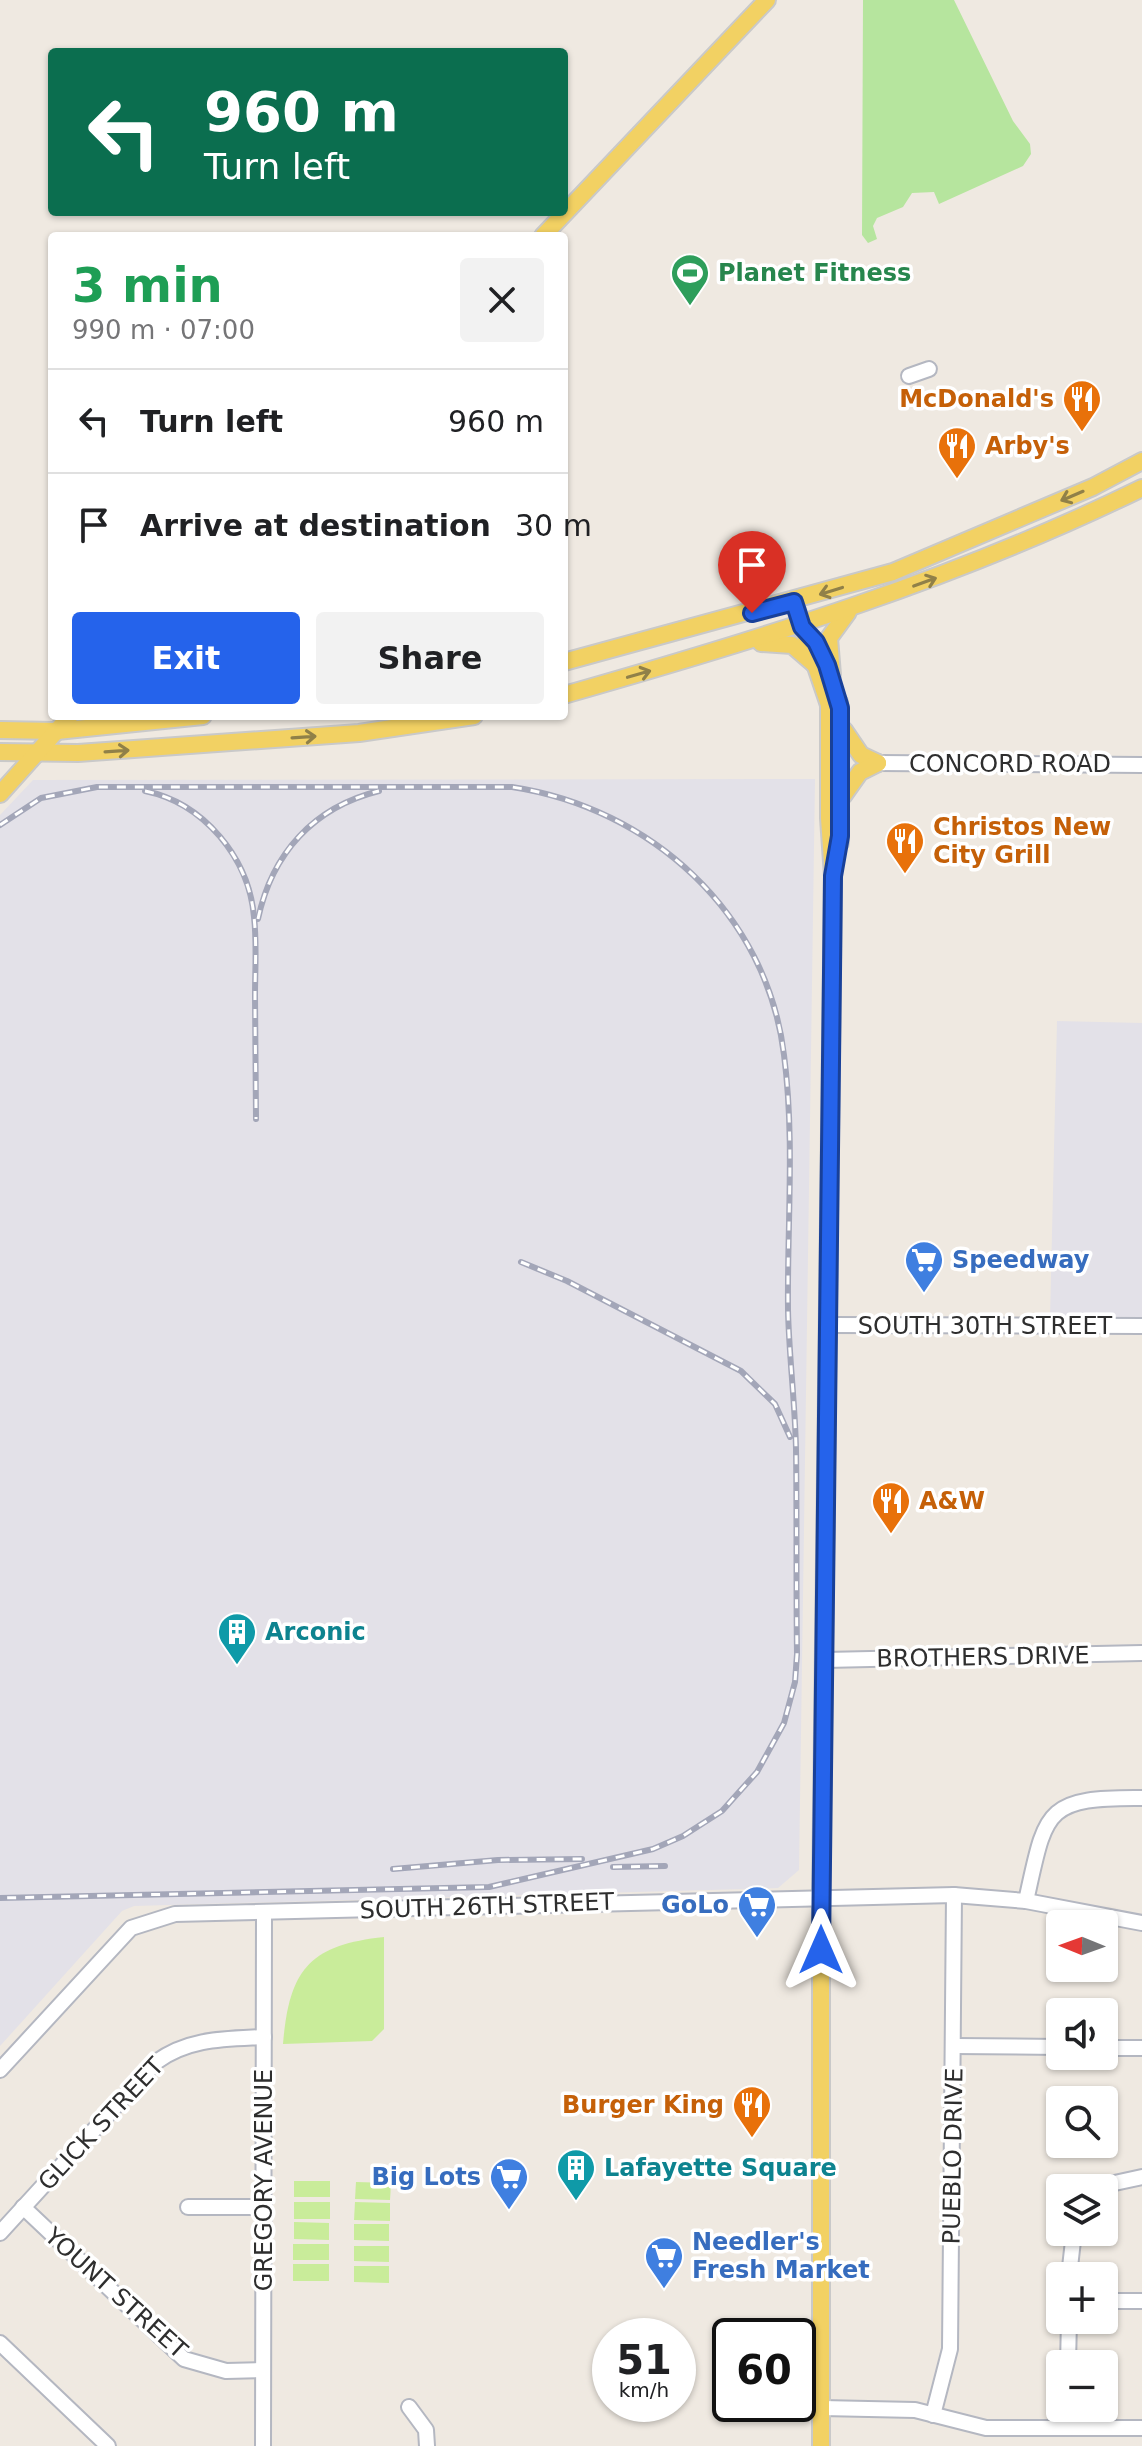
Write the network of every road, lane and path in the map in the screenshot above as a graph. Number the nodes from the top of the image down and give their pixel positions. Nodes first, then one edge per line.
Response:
1 (767, 0) edge
2 (568, 210) edge
3 (562, 216) edge
4 (547, 232) edge
5 (929, 369) dead end
6 (909, 376) dead end
7 (1142, 461) edge
8 (1142, 488) edge
9 (794, 602) junction
10 (852, 608) junction
11 (802, 627) junction
12 (735, 646) junction
13 (568, 661) edge
14 (826, 675) junction
15 (568, 694) edge
16 (67, 720) edge
17 (76, 720) edge
18 (161, 720) edge
19 (447, 720) edge
20 (841, 720) junction
21 (0, 730) edge
22 (57, 731) junction
23 (0, 752) edge
24 (39, 752) junction
25 (878, 763) junction
26 (1142, 765) edge
27 (0, 794) edge
28 (841, 803) junction
29 (833, 876) junction
30 (829, 1325) junction
31 (1142, 1326) edge
32 (1142, 1653) edge
33 (825, 1660) junction
34 (1142, 1798) edge
35 (954, 1895) junction
36 (821, 1896) junction
37 (1026, 1901) junction
38 (264, 1913) junction
39 (1142, 1923) edge
40 (264, 2037) junction
41 (954, 2046) junction
42 (1046, 2047) edge
43 (1118, 2048) edge
44 (1142, 2048) edge
45 (0, 2070) edge
46 (1142, 2177) edge
47 (1118, 2182) edge
48 (23, 2207) junction
49 (188, 2207) dead end
50 (264, 2207) junction
51 (0, 2233) edge
52 (1118, 2301) edge
53 (1142, 2301) edge
54 (1, 2345) edge
55 (262, 2370) junction
56 (409, 2407) dead end
57 (822, 2408) junction
58 (933, 2415) junction
59 (1067, 2422) edge
60 (1067, 2428) junction
61 (1142, 2428) edge
62 (108, 2446) edge
63 (263, 2446) edge
64 (427, 2446) edge
65 (821, 2446) edge

1 - 2 main road
3 - 4 main road
5 - 6 street
7 -> 9 main road
10 -> 8 main road
9 - 11 main road
9 - 13 main road
10 - 11 main road
10 - 14 main road
11 - 12 main road
11 - 14 main road
12 - 14 main road
15 -> 12 main road
14 - 20 main road
14 - 29 main road
16 - 22 main road
17 - 22 main road
18 - 22 main road
24 -> 19 main road
20 - 25 main road
20 - 28 main road
21 - 22 main road
22 - 24 main road
23 - 24 main road
24 - 27 main road
25 - 26 street, CONCORD ROAD
25 - 28 main road
28 - 29 main road
29 - 30 main road
30 - 31 street, SOUTH 30TH STREET
30 - 33 main road
32 - 33 street, BROTHERS DRIVE
33 - 36 main road
34 - 37 street
35 - 36 street, SOUTH 26TH STREET
35 - 37 street, SOUTH 26TH STREET
35 - 41 street, PUEBLO DRIVE
36 - 38 street, SOUTH 26TH STREET
36 - 57 main road
37 - 39 street, SOUTH 26TH STREET
38 - 40 street, GREGORY AVENUE
38 - 45 street, SOUTH 26TH STREET
40 - 48 street, GLICK STREET
40 - 50 street, GREGORY AVENUE
41 - 42 street
41 - 58 street, PUEBLO DRIVE
43 - 44 street
46 - 47 street
48 - 51 street, GLICK STREET
48 - 55 street, YOUNT STREET
49 - 50 street
50 - 55 street, GREGORY AVENUE
52 - 53 street
54 - 62 street
55 - 63 street, GREGORY AVENUE
56 - 64 street
57 - 58 street
57 - 65 main road
58 - 60 street
59 - 60 street
60 - 61 street

